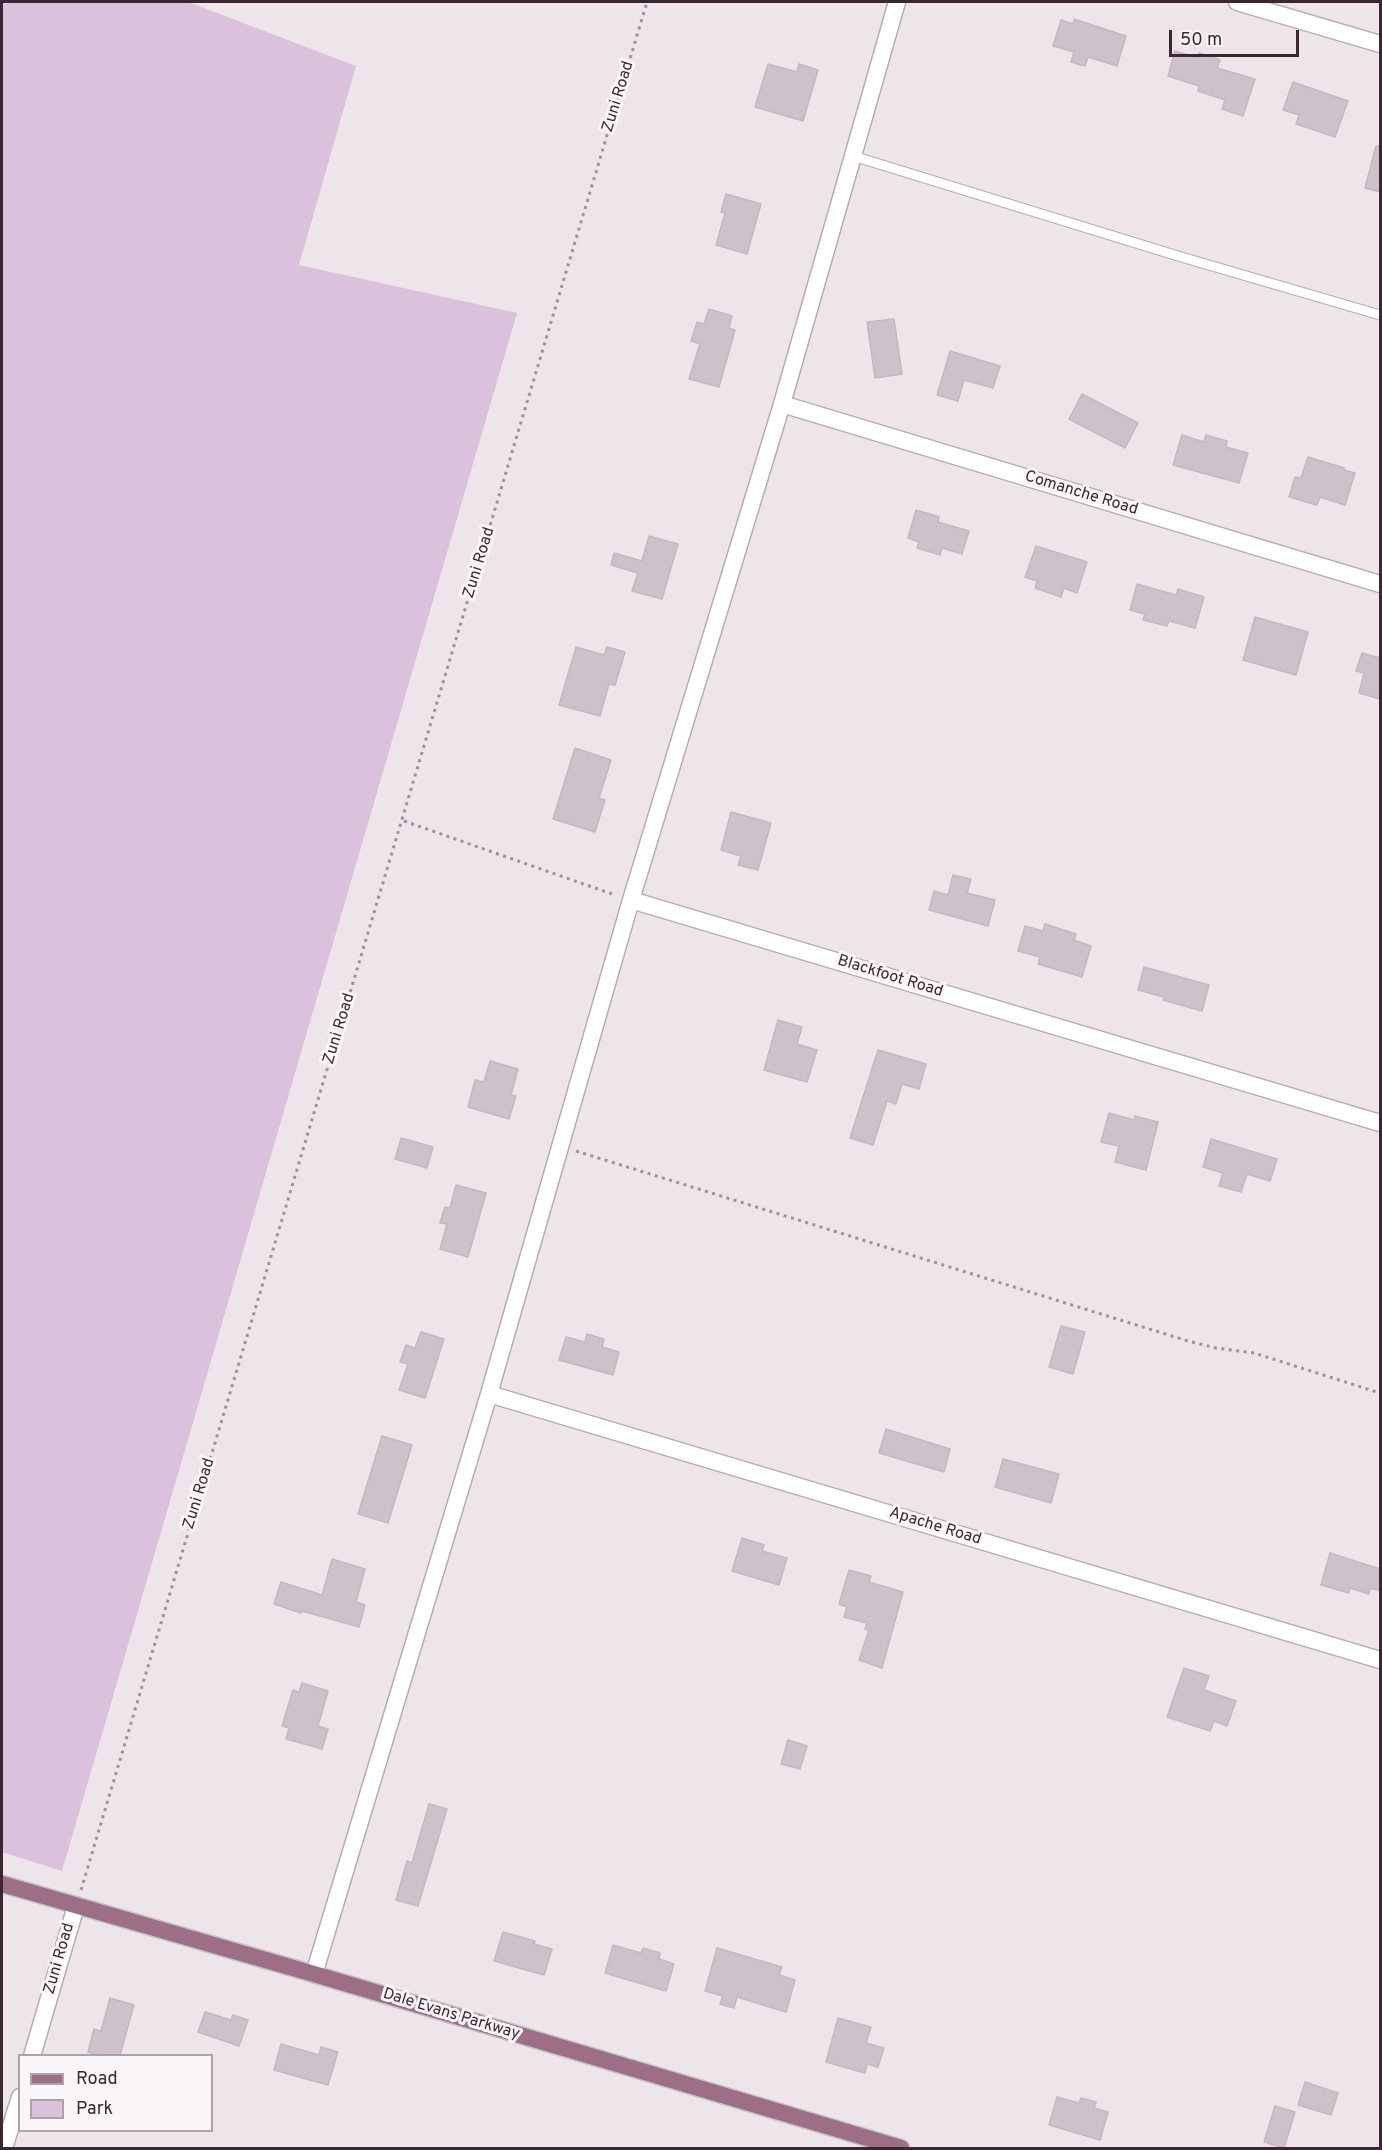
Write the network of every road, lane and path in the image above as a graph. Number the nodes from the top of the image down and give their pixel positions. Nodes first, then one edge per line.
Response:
1 (647, 2) edge
2 (897, 2) edge
3 (1237, 2) edge
4 (1380, 44) edge
5 (853, 156) junction
6 (1380, 315) edge
7 (782, 404) junction
8 (1380, 584) edge
9 (403, 820) junction
10 (631, 900) junction
11 (1380, 1123) edge
12 (560, 1146) junction
13 (1380, 1393) edge
14 (489, 1394) junction
15 (1380, 1660) edge
16 (2, 1884) edge
17 (76, 1906) junction
18 (314, 1974) junction
19 (32, 2054) edge
20 (18, 2103) edge
21 (4, 2148) edge
22 (901, 2148) edge

1 - 9 path, Zuni Road
2 - 5 street
3 - 4 street
5 - 6 lane
5 - 7 street
7 - 8 street, Comanche Road
7 - 10 street
9 - 10 path
9 - 17 path, Zuni Road
10 - 11 street, Blackfoot Road
10 - 12 street
12 - 13 path
12 - 14 street
14 - 15 street, Apache Road
14 - 18 street
16 - 17 main road, Dale Evans Parkway
17 - 18 main road, Dale Evans Parkway
17 - 19 street, Zuni Road
18 - 22 main road, Dale Evans Parkway
20 - 21 street

